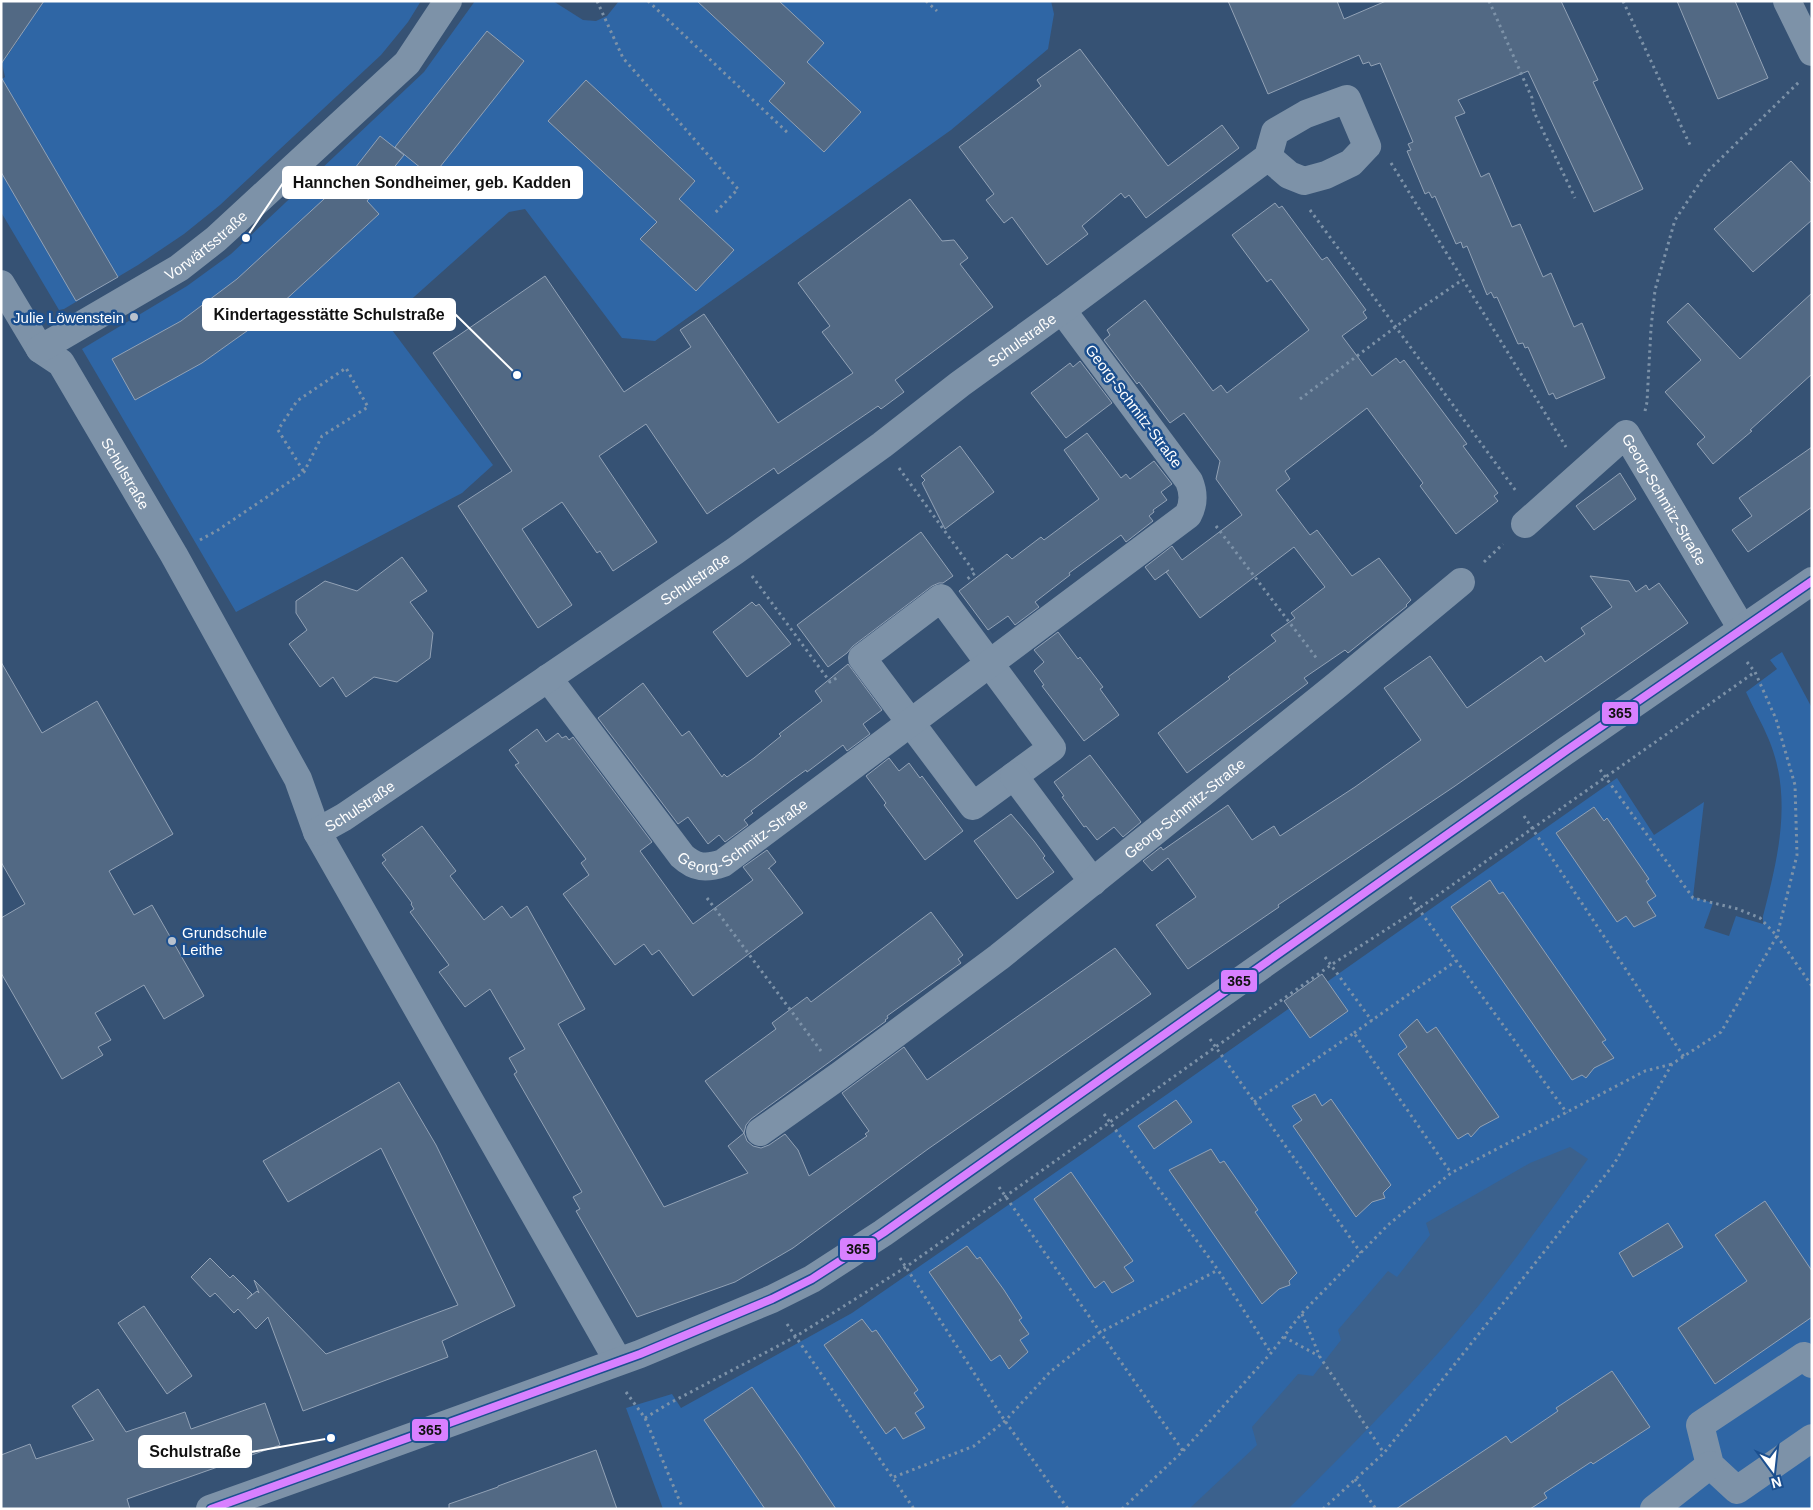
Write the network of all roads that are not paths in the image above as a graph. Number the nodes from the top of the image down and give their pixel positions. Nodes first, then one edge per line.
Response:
1 (448, 1) edge
2 (1787, 1) edge
3 (1808, 64) edge
4 (1268, 157) junction
5 (1, 284) edge
6 (1062, 310) junction
7 (40, 349) junction
8 (1530, 520) road end
9 (1812, 581) edge
10 (1461, 582) road end
11 (1736, 633) junction
12 (991, 663) junction
13 (548, 678) junction
14 (911, 723) junction
15 (1014, 776) junction
16 (318, 832) junction
17 (1093, 882) junction
18 (760, 1132) dead end
19 (612, 1363) junction
20 (1812, 1364) edge
21 (1812, 1438) edge
22 (1710, 1466) junction
23 (210, 1509) edge
24 (1654, 1509) edge

1 - 7 street, Vorwärtsstraße
2 - 3 street
4 - 4 street
4 - 6 street
5 - 7 street, Schulstraße
6 - 12 street, Georg-Schmitz-Straße
6 - 13 street, Schulstraße
7 - 16 street, Schulstraße
8 - 11 street, Georg-Schmitz-Straße
9 - 11 street
10 - 17 street, Georg-Schmitz-Straße
11 - 19 street
12 - 14 street, Georg-Schmitz-Straße
12 - 14 street
12 - 15 street
13 - 14 street, Georg-Schmitz-Straße
13 - 16 street, Schulstraße
14 - 15 street
15 - 17 street
16 - 19 street, Schulstraße
17 - 18 street, Georg-Schmitz-Straße
19 - 23 street
20 - 22 street
21 - 22 street
22 - 24 street

